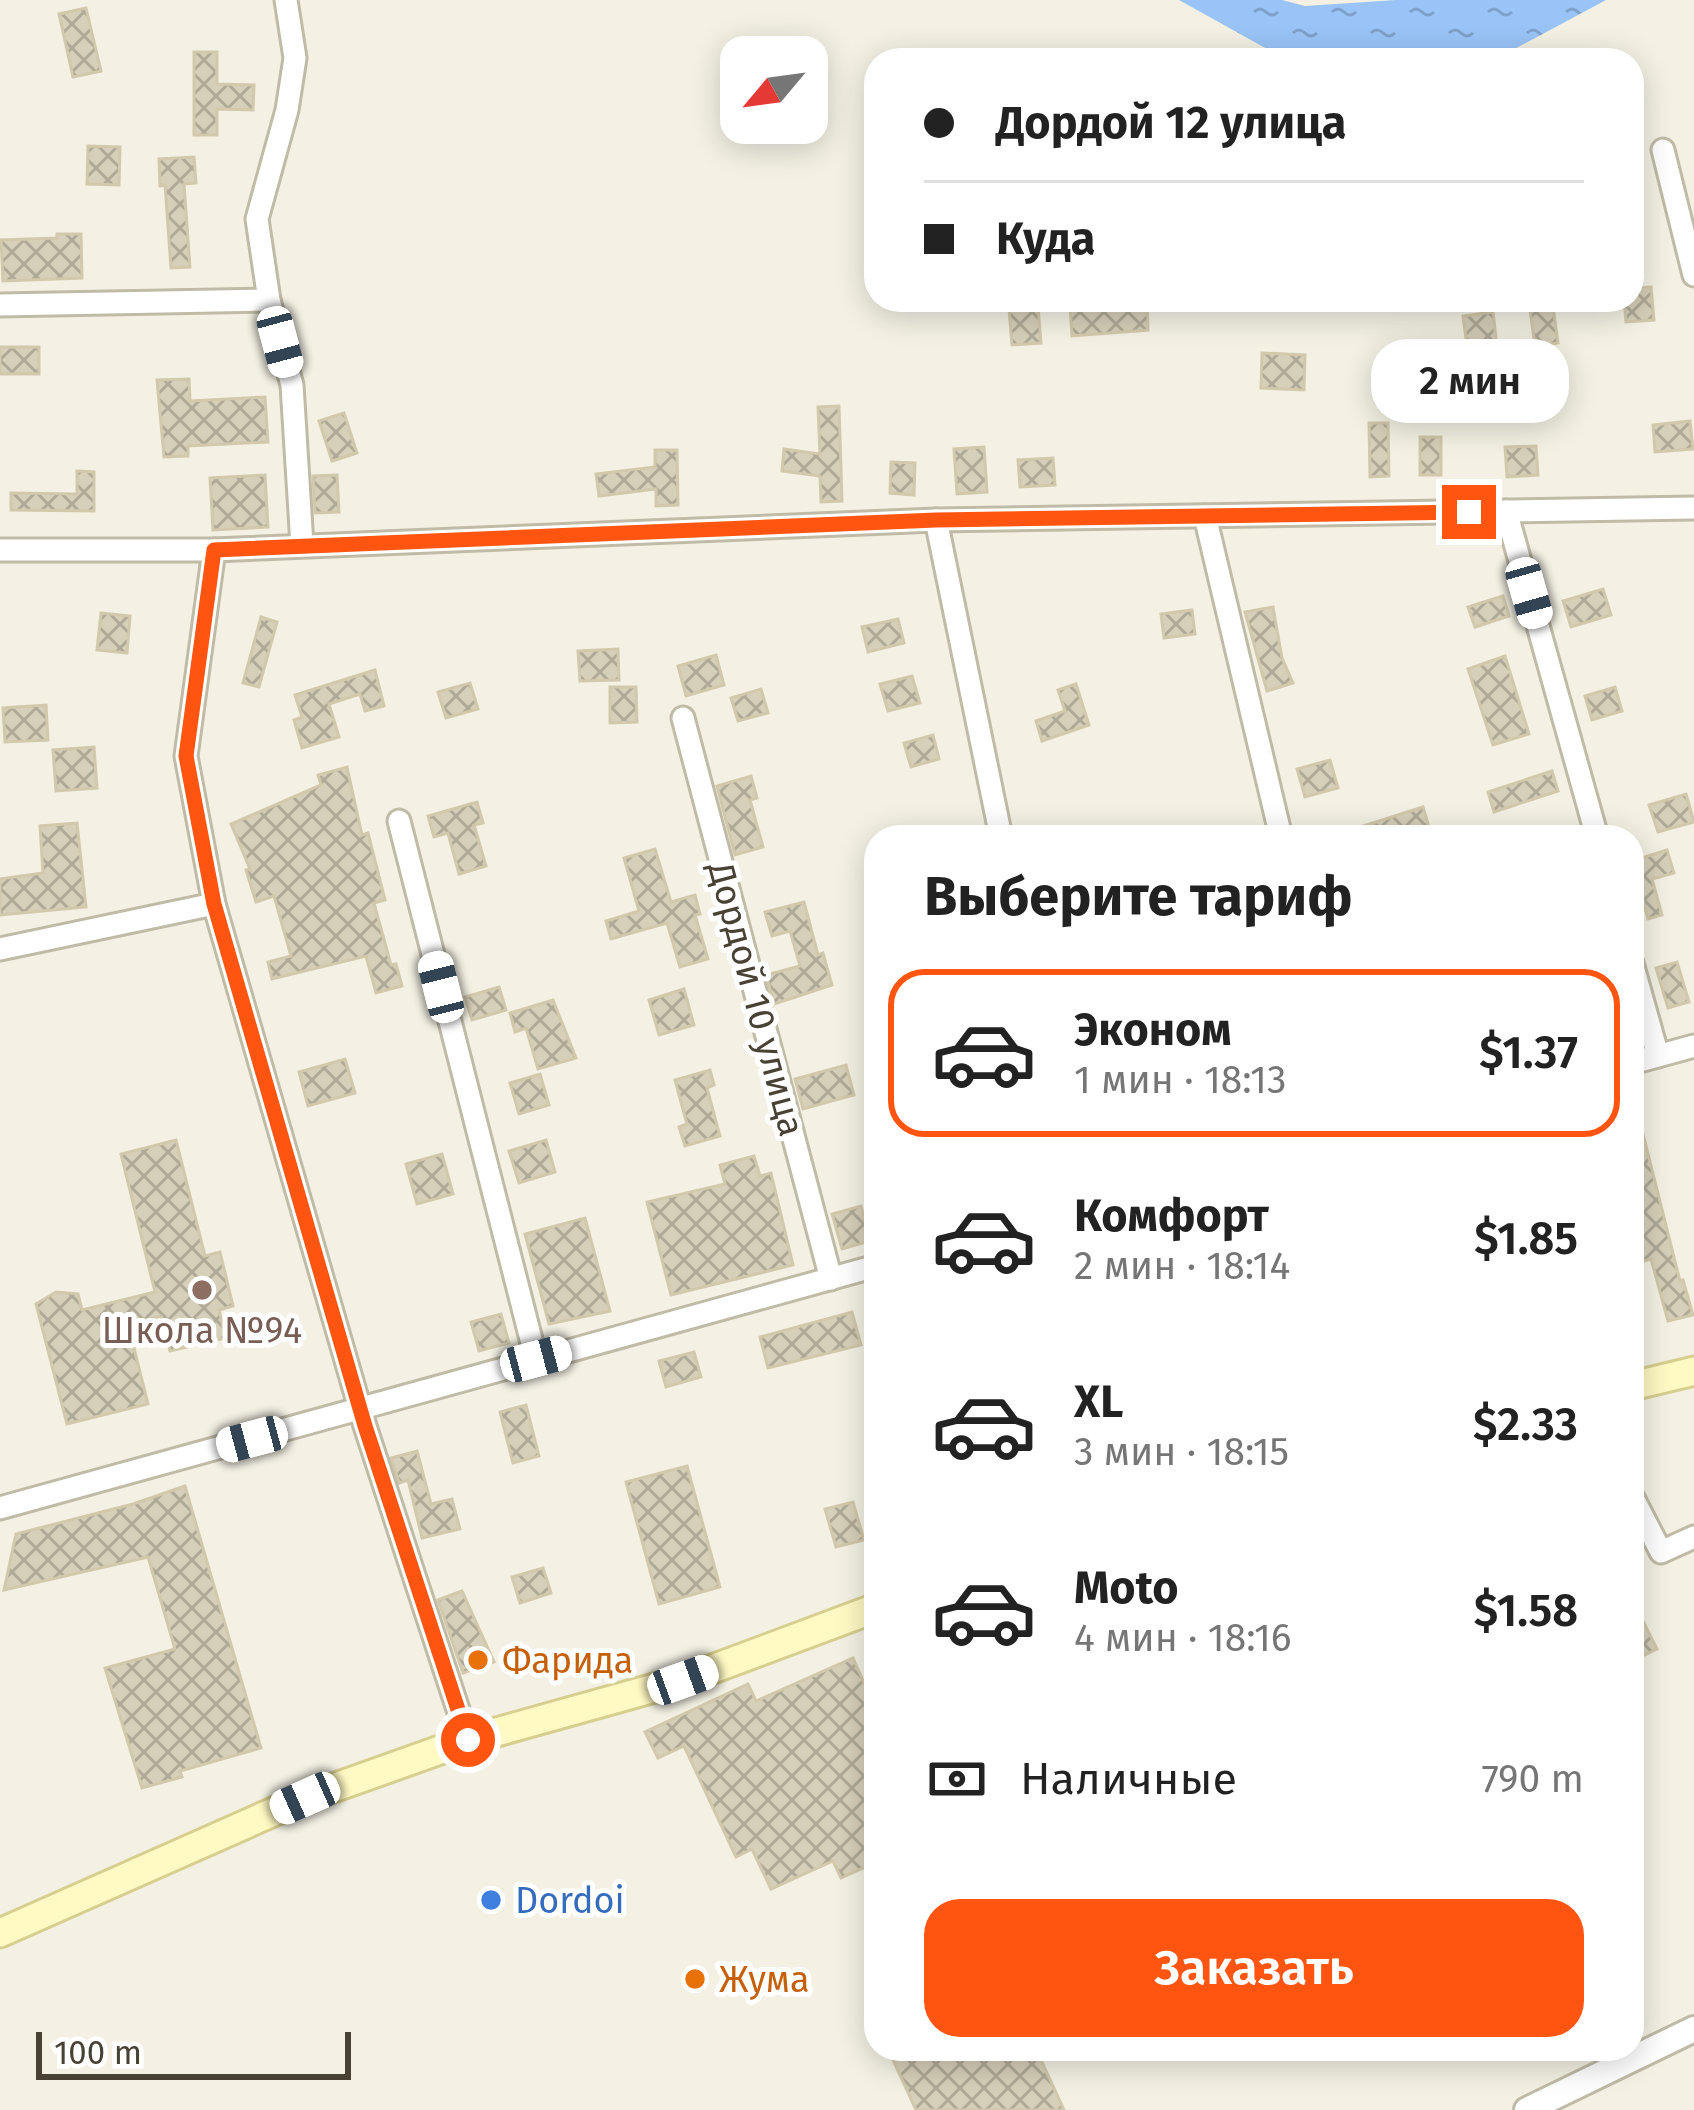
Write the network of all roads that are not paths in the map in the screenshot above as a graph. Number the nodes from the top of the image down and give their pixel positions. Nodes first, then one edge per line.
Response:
1 (286, 0) edge
2 (1663, 151) dead end
3 (1694, 275) edge
4 (269, 300) junction
5 (0, 304) edge
6 (1694, 508) edge
7 (1506, 511) junction
8 (1205, 516) junction
9 (936, 520) junction
10 (302, 545) junction
11 (0, 550) edge
12 (214, 550) junction
13 (683, 718) dead end
14 (398, 820) dead end
15 (999, 825) edge
16 (1278, 825) edge
17 (1594, 825) edge
18 (214, 904) junction
19 (0, 950) edge
20 (1644, 1006) edge
21 (1694, 1046) edge
22 (1658, 1056) junction
23 (1644, 1060) edge
24 (864, 1269) edge
25 (831, 1279) junction
26 (536, 1359) junction
27 (1694, 1371) edge
28 (1644, 1383) edge
29 (360, 1410) junction
30 (0, 1510) edge
31 (1644, 1519) edge
32 (1694, 1537) edge
33 (864, 1612) edge
34 (468, 1740) junction
35 (0, 1934) edge
36 (1694, 2030) edge
37 (1644, 2054) edge
38 (1629, 2061) edge
39 (1527, 2110) edge

1 - 4 street
2 - 3 street
4 - 5 street
4 - 10 street
6 - 7 street
7 - 8 street
7 - 17 street
8 - 9 street
8 - 16 street
9 - 10 street
9 - 15 street
10 - 12 street
11 - 12 street
12 - 18 street
13 - 25 street, Дордой 10 улица
14 - 26 street
18 - 19 street
18 - 29 street
20 - 22 street
21 - 22 street
22 - 23 street
24 - 25 street
25 - 26 street
26 - 29 street
27 - 28 main road
29 - 30 street
29 - 34 street
31 - 32 street
33 - 34 main road
34 - 35 main road
36 - 37 street
38 - 39 street

